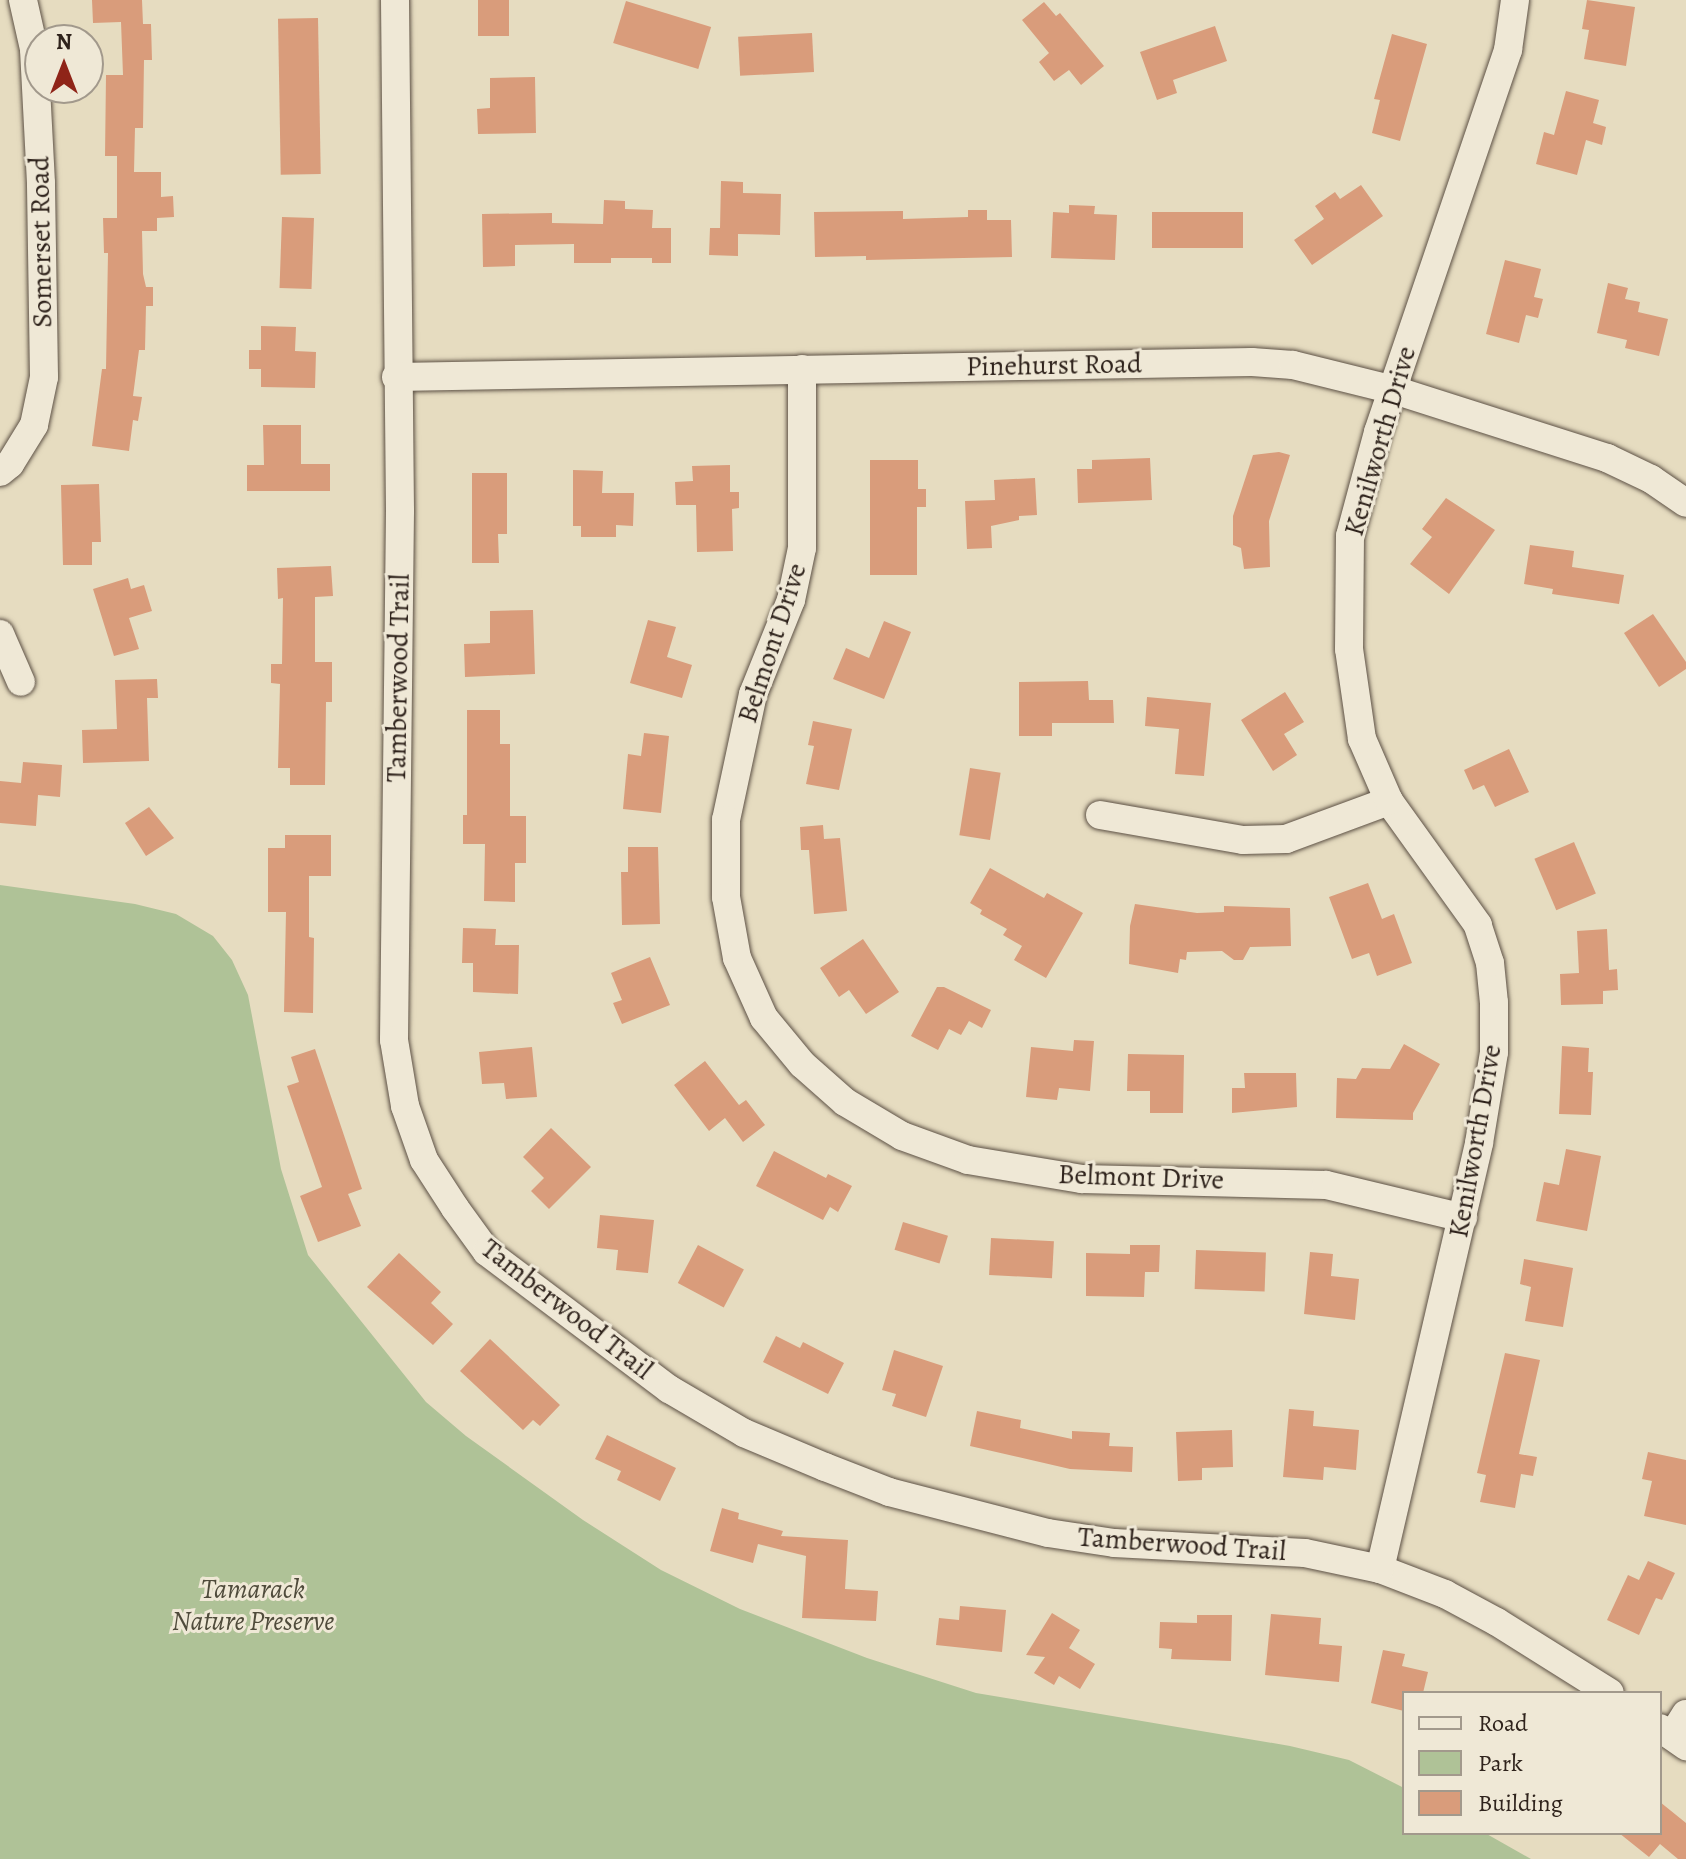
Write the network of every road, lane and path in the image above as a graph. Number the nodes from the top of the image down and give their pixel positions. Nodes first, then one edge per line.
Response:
1 (23, 0) edge
2 (395, 0) edge
3 (1515, 0) edge
4 (802, 369) junction
5 (396, 377) junction
6 (1394, 390) junction
7 (0, 472) edge
8 (1686, 503) edge
9 (0, 634) edge
10 (21, 682) dead end
11 (1389, 801) junction
12 (1100, 815) dead end
13 (1463, 1218) junction
14 (1380, 1569) junction
15 (1607, 1691) edge

1 - 7 street, Somerset Road
2 - 5 street, Tamberwood Trail
3 - 6 street, Kenilworth Drive
4 - 5 street, Pinehurst Road
4 - 6 street, Pinehurst Road
4 - 13 street, Belmont Drive
5 - 14 street, Tamberwood Trail
6 - 8 street, Pinehurst Road
6 - 11 street, Kenilworth Drive
9 - 10 street
11 - 12 street
11 - 13 street, Kenilworth Drive
13 - 14 street, Kenilworth Drive
14 - 15 street, Tamberwood Trail

